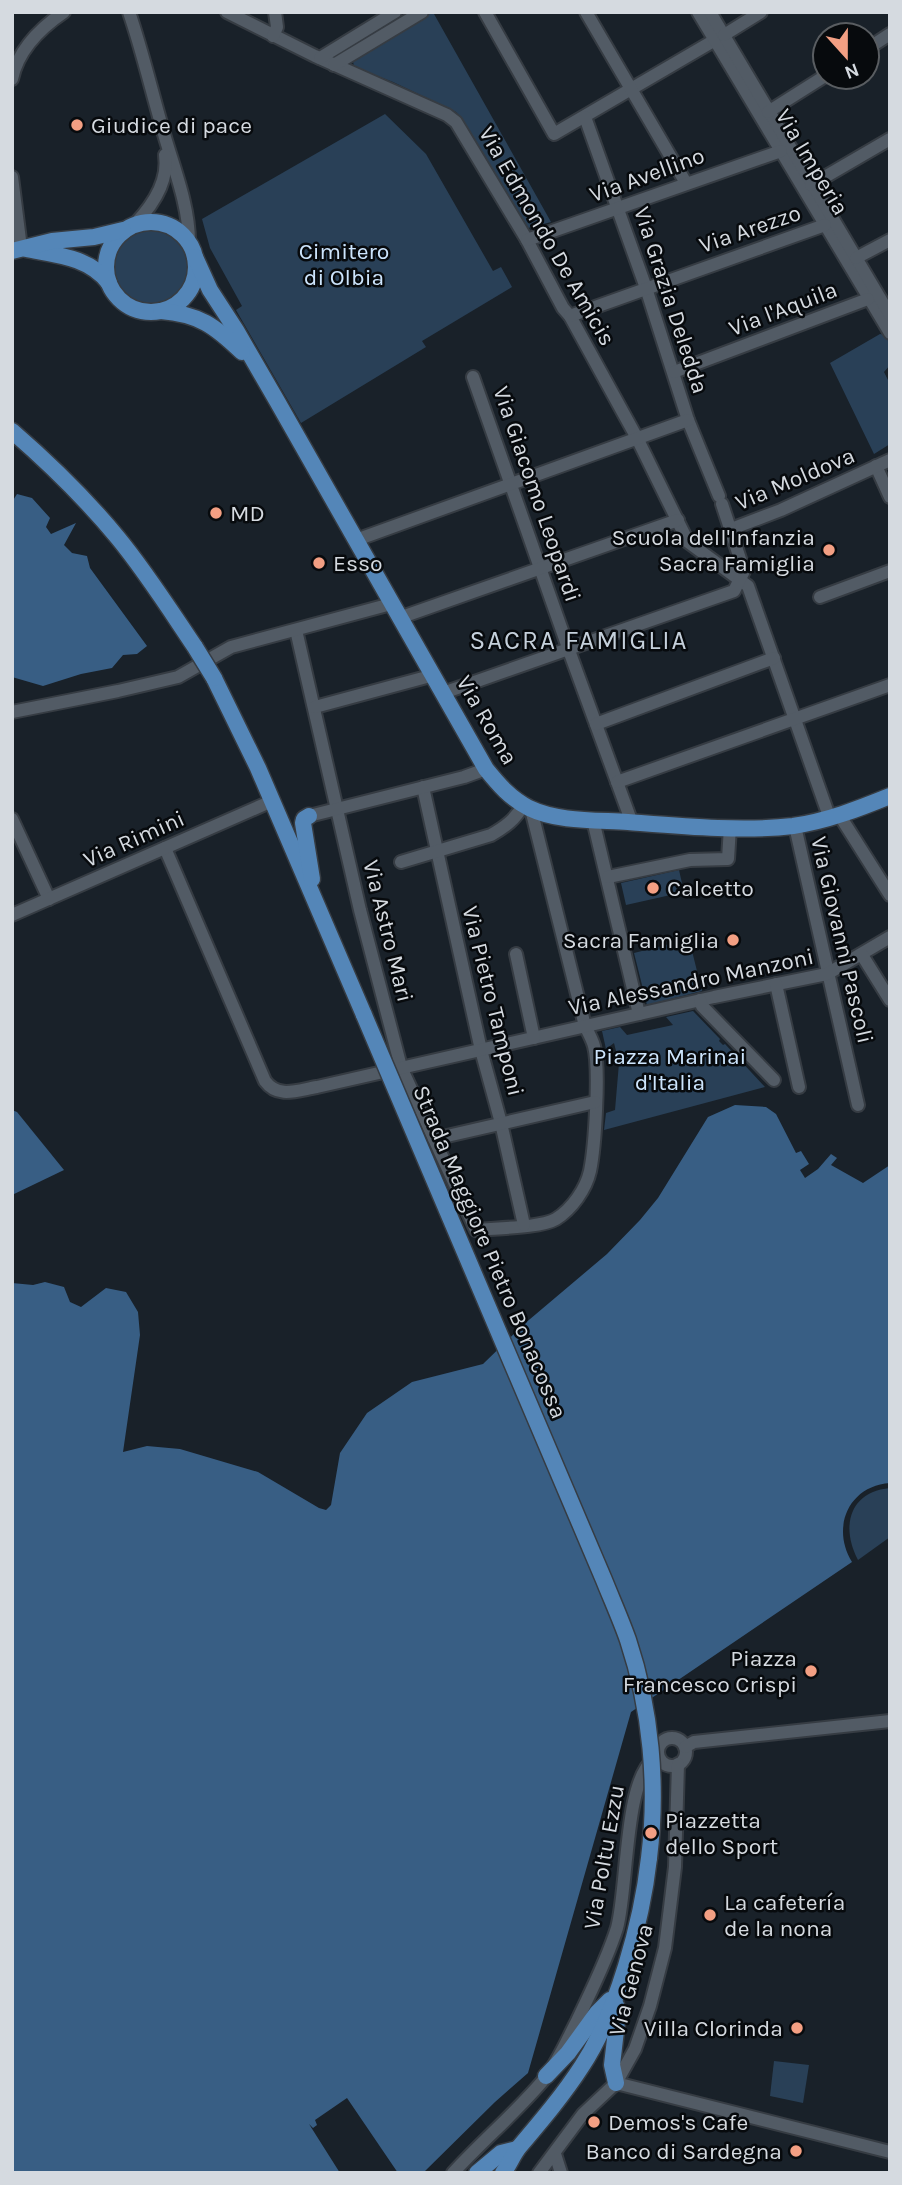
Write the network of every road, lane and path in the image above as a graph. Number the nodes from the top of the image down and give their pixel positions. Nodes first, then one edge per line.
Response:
1 (64, 12) edge
2 (129, 12) edge
3 (227, 12) edge
4 (275, 12) edge
5 (395, 12) edge
6 (422, 12) edge
7 (485, 12) edge
8 (586, 12) edge
9 (698, 12) edge
10 (710, 12) edge
11 (761, 12) edge
12 (377, 17) edge
13 (387, 33) junction
14 (273, 36) junction
15 (720, 38) junction
16 (18, 49) edge
17 (320, 58) junction
18 (334, 65) junction
19 (12, 79) edge
20 (811, 85) edge
21 (631, 90) junction
22 (768, 112) junction
23 (585, 117) junction
24 (161, 127) junction
25 (890, 139) edge
26 (780, 150) junction
27 (12, 177) edge
28 (686, 183) junction
29 (811, 186) junction
30 (618, 208) junction
31 (13, 217) edge
32 (825, 225) junction
33 (130, 227) junction
34 (527, 240) junction
35 (890, 240) edge
36 (15, 248) edge
37 (192, 250) junction
38 (856, 258) junction
39 (109, 283) junction
40 (646, 288) junction
41 (868, 299) junction
42 (159, 311) junction
43 (890, 315) edge
44 (570, 316) junction
45 (890, 333) edge
46 (254, 364) junction
47 (674, 372) junction
48 (473, 377) dead end
49 (688, 421) junction
50 (12, 431) edge
51 (637, 438) junction
52 (889, 460) edge
53 (876, 466) junction
54 (512, 485) junction
55 (890, 497) edge
56 (678, 520) junction
57 (731, 529) junction
58 (356, 540) junction
59 (541, 568) junction
60 (890, 572) edge
61 (739, 579) junction
62 (820, 597) dead end
63 (395, 611) junction
64 (296, 630) junction
65 (569, 650) junction
66 (774, 658) junction
67 (434, 675) junction
68 (890, 684) edge
69 (443, 694) junction
70 (315, 706) junction
71 (12, 712) edge
72 (795, 717) junction
73 (596, 724) junction
74 (486, 769) junction
75 (617, 782) junction
76 (423, 787) junction
77 (890, 796) edge
78 (272, 801) junction
79 (527, 807) junction
80 (337, 808) junction
81 (309, 816) joint
82 (835, 817) junction
83 (12, 819) edge
84 (593, 820) junction
85 (632, 822) junction
86 (795, 826) junction
87 (730, 827) junction
88 (164, 848) junction
89 (436, 853) junction
90 (401, 862) dead end
91 (608, 877) junction
92 (890, 895) edge
93 (49, 899) junction
94 (317, 906) junction
95 (12, 915) edge
96 (890, 937) edge
97 (516, 954) dead end
98 (862, 955) junction
99 (827, 974) junction
100 (776, 984) junction
101 (700, 1000) junction
102 (890, 1000) edge
103 (639, 1014) junction
104 (585, 1026) junction
105 (534, 1038) junction
106 (481, 1050) junction
107 (401, 1067) junction
108 (774, 1080) dead end
109 (799, 1087) dead end
110 (595, 1102) junction
111 (858, 1105) dead end
112 (500, 1123) junction
113 (434, 1139) junction
114 (524, 1226) junction
115 (890, 1711) edge
116 (890, 1721) edge
117 (871, 1722) junction
118 (685, 1747) junction
119 (659, 1756) junction
120 (678, 1764) junction
121 (615, 1996) junction
122 (546, 2076) junction
123 (616, 2083) junction
124 (517, 2148) junction
125 (890, 2152) edge
126 (555, 2154) junction
127 (453, 2173) edge
128 (477, 2173) edge
129 (503, 2173) edge
130 (539, 2173) edge
131 (561, 2173) edge

1 - 16 street
2 - 24 street
3 - 14 street, Via Edmondo De Amicis
4 - 14 street
5 - 12 street
6 - 13 street
7 - 23 street
8 - 21 street
9 - 15 street, Via Imperia
10 - 15 street, Via Imperia
11 - 15 street
12 - 13 street
12 - 17 street
13 - 18 street
14 - 17 street, Via Edmondo De Amicis
15 - 21 street
15 - 22 street, Via Imperia
15 - 26 street, Via Imperia
16 - 19 street
17 - 18 street, Via Edmondo De Amicis
18 - 34 street, Via Edmondo De Amicis
20 - 22 street
21 - 23 street
21 - 28 street
22 - 29 street, Via Imperia
23 - 30 street, Via Grazia Deledda
24 - 33 street
24 - 37 street
25 - 29 street
26 - 28 street, Via Avellino
26 - 32 street, Via Imperia
27 - 31 street
28 - 30 street, Via Avellino
29 - 38 street, Via Imperia
30 - 34 street, Via Avellino
30 - 40 street, Via Grazia Deledda
31 - 36 street
32 - 40 street, Via Arezzo
32 - 41 street, Via Imperia
33 - 36 main road
33 - 37 main road
33 - 39 main road
34 - 44 street, Via Edmondo De Amicis
35 - 38 street
36 - 39 main road
37 - 42 main road
37 - 46 main road
38 - 43 street, Via Imperia
39 - 42 main road
40 - 44 street, Via Arezzo
40 - 47 street, Via Grazia Deledda
41 - 45 street, Via Imperia
41 - 47 street, Via l'Aquila
42 - 46 main road
44 - 51 street, Via Edmondo De Amicis
46 - 58 main road, Via Roma
47 - 49 street, Via Grazia Deledda
48 - 54 street, Via Giacomo Leopardi
49 - 51 street
49 - 57 street, Via Grazia Deledda
50 - 78 main road, Strada Maggiore Pietro Bonacossa, bridge
51 - 54 street
51 - 56 street, Via Edmondo De Amicis
52 - 53 street, Via Moldova
53 - 55 street
53 - 57 street, Via Moldova
54 - 58 street
54 - 59 street, Via Giacomo Leopardi
56 - 59 street
56 - 61 street, Via Edmondo De Amicis
57 - 61 street, Via Grazia Deledda
58 - 63 main road, Via Roma
59 - 63 street
59 - 65 street, Via Giacomo Leopardi
60 - 62 street
61 - 65 street
61 - 66 street, Via Grazia Deledda
63 - 64 street
63 - 67 main road, Via Roma
64 - 70 street, Via Astro Mari
64 - 71 street
65 - 69 street
65 - 73 street, Via Giacomo Leopardi
66 - 72 street, Via Grazia Deledda
66 - 73 street
67 - 69 main road, Via Roma
67 - 70 street
68 - 72 street
69 - 74 main road, Via Roma
70 - 80 street, Via Astro Mari
72 - 75 street
72 - 82 street, Via Grazia Deledda
73 - 75 street, Via Giacomo Leopardi
74 - 76 street
74 - 79 main road, Via Roma
75 - 85 street, Via Giacomo Leopardi
76 - 80 street
76 - 89 street, Via Pietro Tamponi
77 - 82 main road, Via Roma
78 - 88 street, Via Rimini
78 - 94 main road, Strada Maggiore Pietro Bonacossa
79 - 84 main road, Via Roma
79 - 89 street
79 - 104 street
80 - 81 street
80 - 107 street, Via Astro Mari
81 - 94 main road
82 - 86 main road, Via Roma
82 - 92 street, Via Grazia Deledda
83 - 93 street
84 - 85 main road, Via Roma
84 - 91 street
85 - 87 main road, Via Roma
86 - 87 main road, Via Roma
86 - 99 street, Via Giovanni Pascoli
87 - 91 street
88 - 93 street, Via Rimini
88 - 107 street, Via Alessandro Manzoni
89 - 90 street
89 - 106 street, Via Pietro Tamponi
91 - 103 street
93 - 95 street, Via Rimini
94 - 121 main road, Strada Maggiore Pietro Bonacossa, bridge
96 - 98 street, Via Alessandro Manzoni
97 - 105 street
98 - 99 street, Via Alessandro Manzoni
98 - 102 street
99 - 100 street, Via Alessandro Manzoni
99 - 111 street, Via Giovanni Pascoli
100 - 101 street, Via Alessandro Manzoni
100 - 109 street
101 - 103 street, Via Alessandro Manzoni
101 - 108 street
103 - 104 street, Via Alessandro Manzoni
104 - 105 street, Via Alessandro Manzoni
104 - 110 street
105 - 106 street, Via Alessandro Manzoni
106 - 107 street, Via Alessandro Manzoni
106 - 112 street, Via Pietro Tamponi
107 - 113 street, Via Astro Mari
110 - 112 street
110 - 114 street
112 - 113 street
112 - 114 street, Via Pietro Tamponi
113 - 114 street, Via Astro Mari
115 - 117 street
116 - 117 street
117 - 118 street
118 - 119 street
118 - 120 street
119 - 120 street
119 - 122 street, Via Poltu Ezzu
120 - 123 street, Via Genova
121 - 122 main road
121 - 123 main road
121 - 124 main road, Strada Maggiore Pietro Bonacossa
122 - 127 street, Via Poltu Ezzu
123 - 125 street
123 - 126 street, Via Genova
124 - 128 main road, Strada Maggiore Pietro Bonacossa
124 - 129 main road, Strada Maggiore Pietro Bonacossa
126 - 130 street, Via Genova
126 - 131 street

